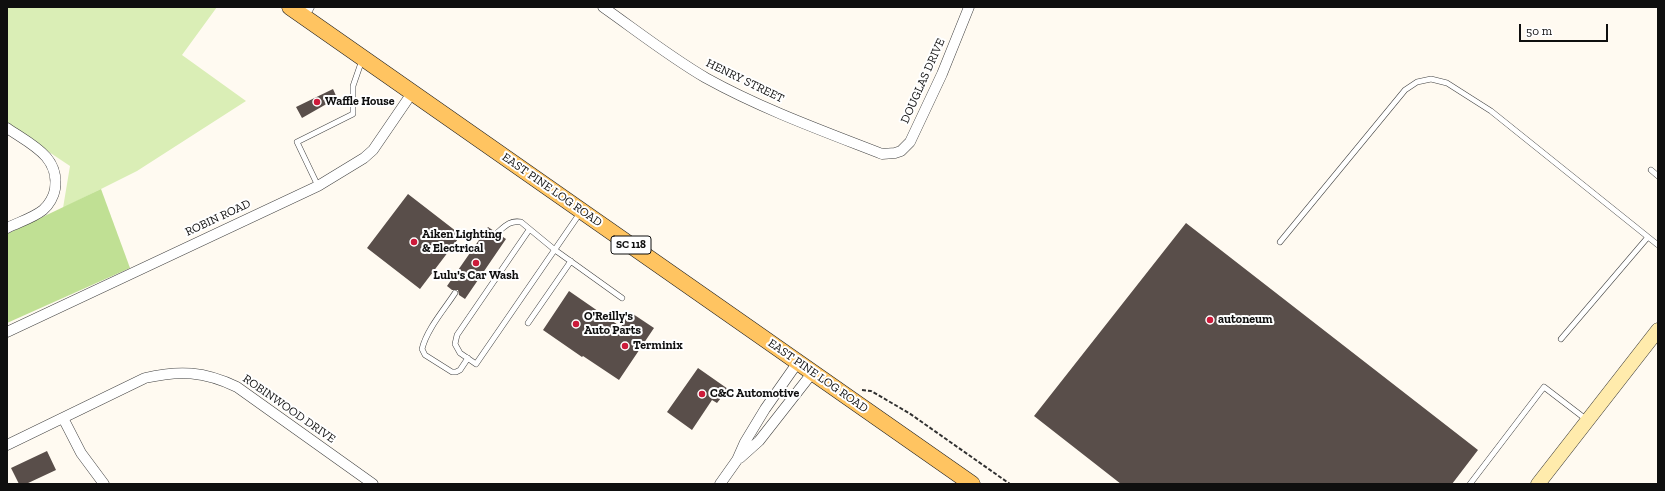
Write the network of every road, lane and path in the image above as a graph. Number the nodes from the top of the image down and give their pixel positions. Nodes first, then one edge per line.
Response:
1 (603, 7) edge
2 (969, 7) edge
3 (301, 10) edge
4 (362, 57) junction
5 (412, 92) junction
6 (7, 128) edge
7 (889, 154) joint
8 (1651, 170) dead end
9 (1658, 176) edge
10 (318, 186) junction
11 (582, 211) junction
12 (7, 228) edge
13 (529, 230) junction
14 (498, 234) dead end
15 (1648, 237) junction
16 (1280, 242) dead end
17 (1658, 245) edge
18 (555, 250) junction
19 (571, 261) junction
20 (456, 292) dead end
21 (622, 298) dead end
22 (528, 323) dead end
23 (1658, 330) edge
24 (7, 332) edge
25 (1561, 338) dead end
26 (468, 358) junction
27 (798, 362) junction
28 (813, 372) junction
29 (856, 389) dead end
30 (63, 418) junction
31 (1587, 421) junction
32 (7, 445) edge
33 (737, 460) junction
34 (104, 484) edge
35 (373, 484) edge
36 (720, 484) edge
37 (972, 484) edge
38 (1010, 484) edge
39 (1470, 484) edge
40 (1538, 484) edge

1 - 7 street, HENRY STREET
2 - 7 street, DOUGLAS DRIVE
3 - 4 main road, EAST PINE LOG ROAD / SC 118
4 - 5 main road, EAST PINE LOG ROAD / SC 118
4 - 10 lane
5 - 10 street, ROBIN ROAD
5 - 11 main road, EAST PINE LOG ROAD / SC 118
6 - 12 street
8 - 9 lane
10 - 24 street, ROBIN ROAD
11 - 18 lane
11 - 27 main road, EAST PINE LOG ROAD / SC 118
13 - 14 lane
13 - 18 lane
13 - 26 lane
15 - 16 lane
15 - 17 lane
15 - 25 lane
18 - 19 lane
18 - 26 lane
19 - 21 lane
19 - 22 lane
20 - 26 lane
23 - 31 street
27 - 28 main road, EAST PINE LOG ROAD / SC 118
27 - 33 street
28 - 33 street
28 - 37 main road, EAST PINE LOG ROAD / SC 118
29 - 38 path
30 - 32 street, ROBINWOOD DRIVE
30 - 34 street
30 - 35 street, ROBINWOOD DRIVE
31 - 39 lane
31 - 40 street
33 - 36 street

